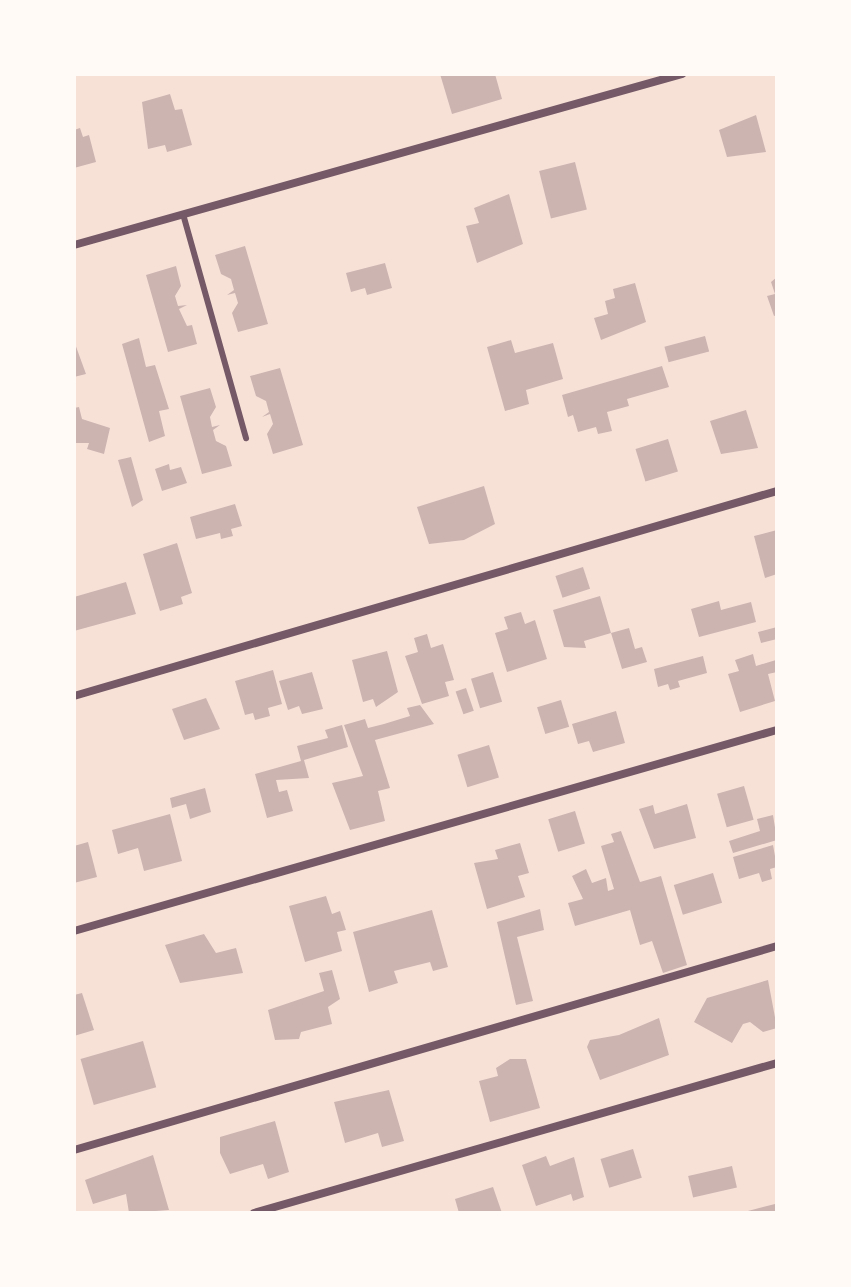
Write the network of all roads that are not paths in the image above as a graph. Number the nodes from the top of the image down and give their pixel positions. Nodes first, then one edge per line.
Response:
1 (682, 74) edge
2 (183, 214) junction
3 (74, 245) edge
4 (246, 438) dead end
5 (777, 491) edge
6 (74, 696) edge
7 (777, 730) edge
8 (74, 931) edge
9 (777, 946) edge
10 (777, 1063) edge
11 (74, 1150) edge
12 (254, 1213) edge

1 - 2 street
2 - 3 street
2 - 4 lane
5 - 6 street
7 - 8 street
9 - 11 street
10 - 12 street

